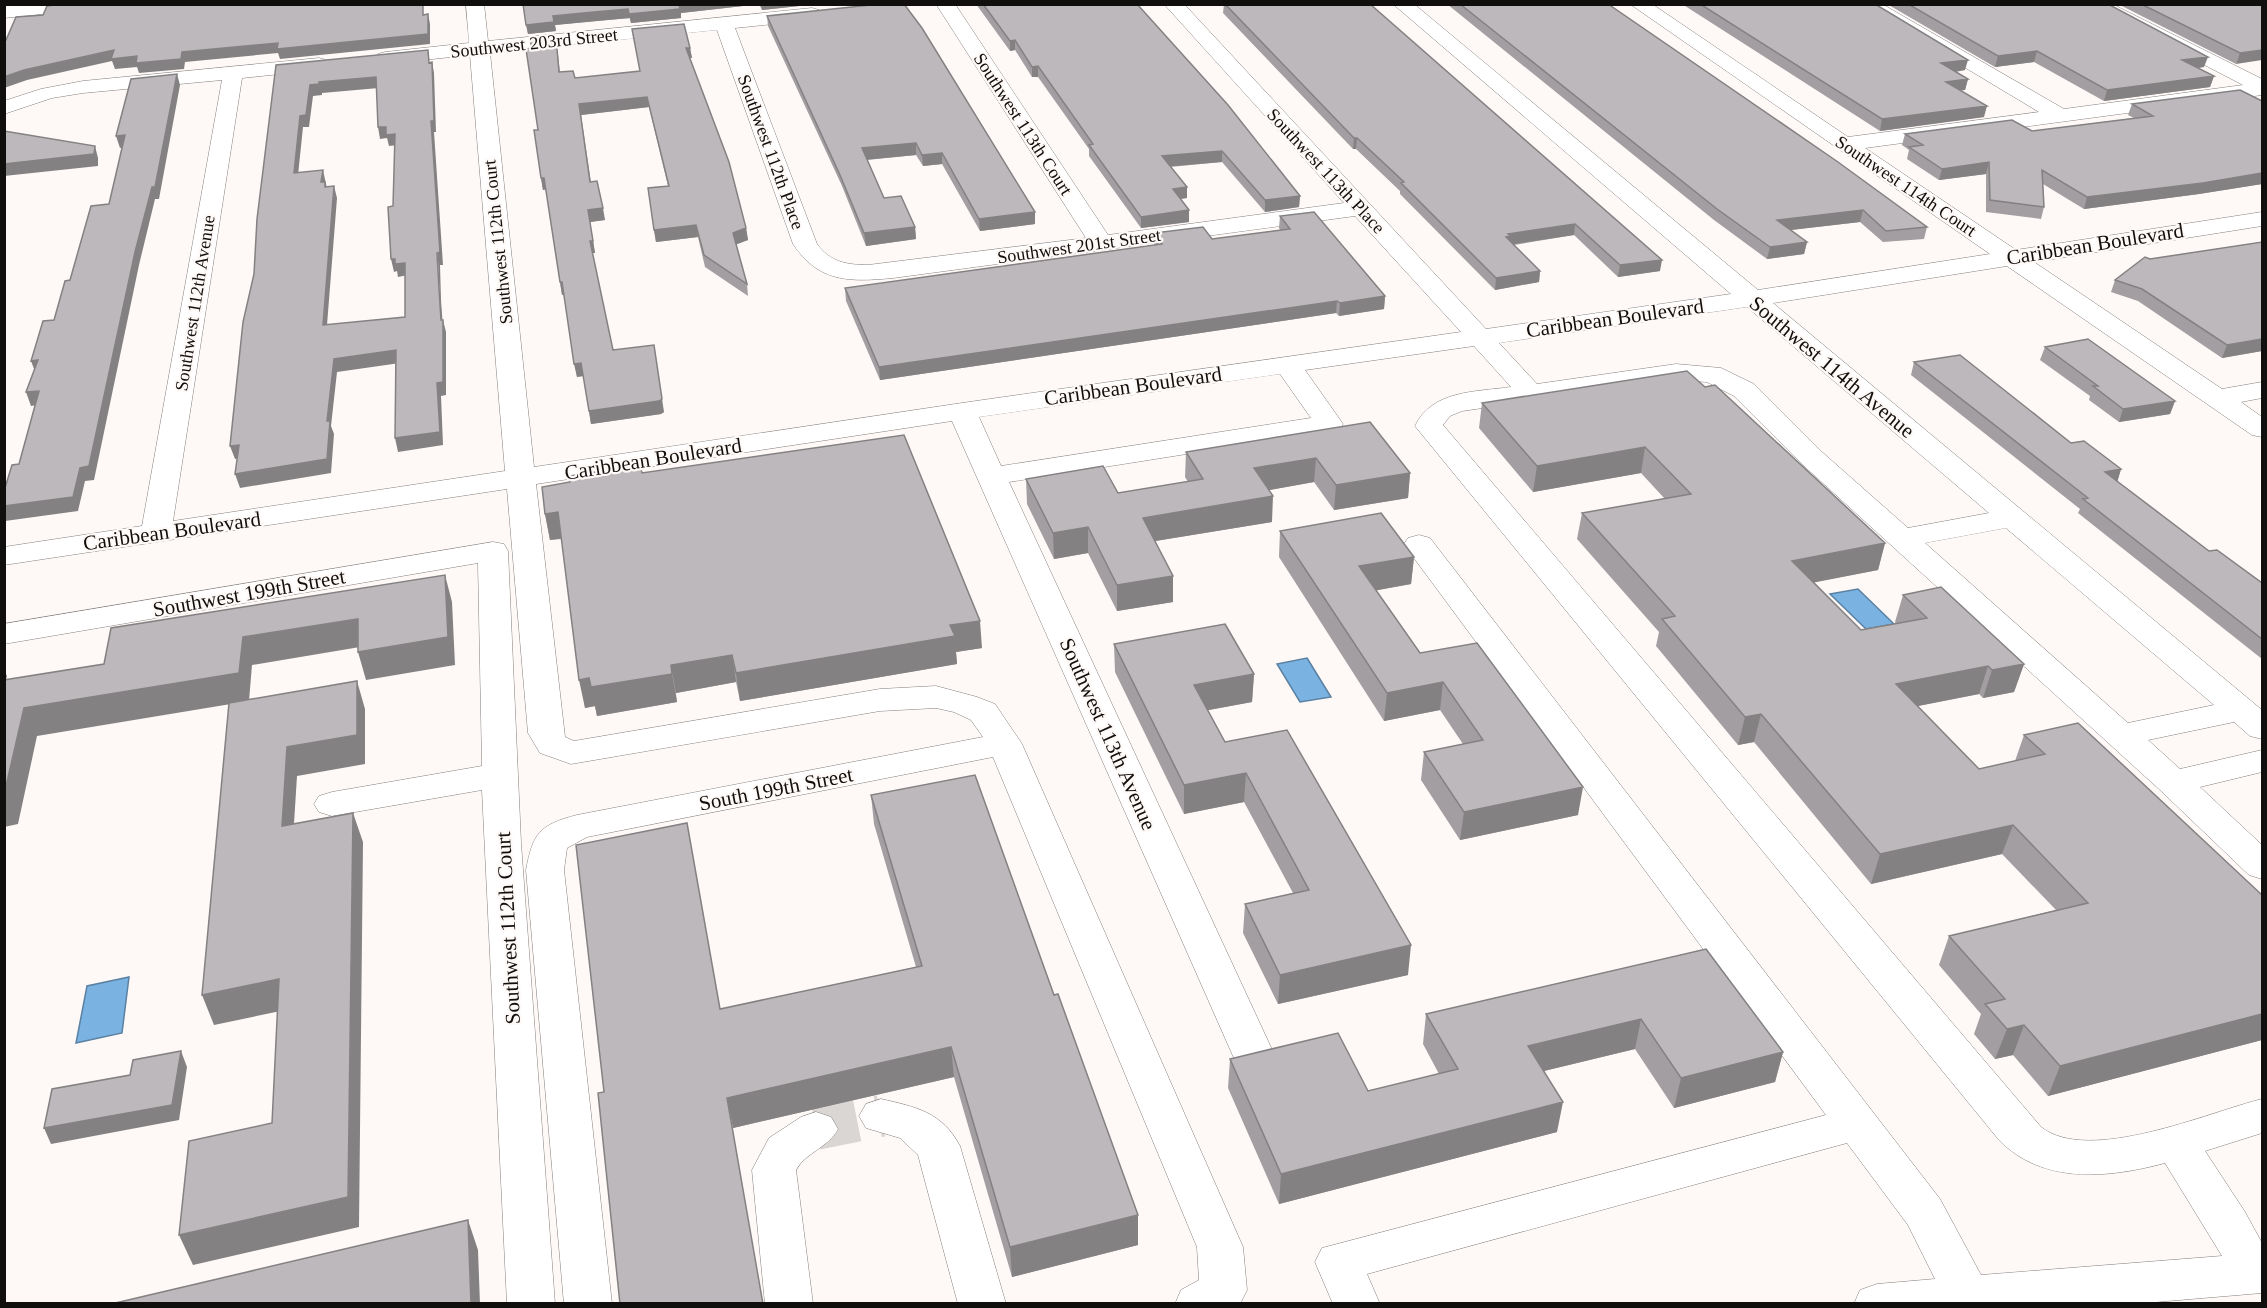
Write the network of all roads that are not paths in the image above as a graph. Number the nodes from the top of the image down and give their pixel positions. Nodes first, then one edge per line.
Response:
1 (82, 4) edge
2 (475, 4) edge
3 (945, 4) edge
4 (1173, 4) edge
5 (1402, 4) edge
6 (1639, 4) edge
7 (1868, 4) edge
8 (2096, 4) edge
9 (4, 12) edge
10 (826, 13) edge
11 (724, 23) junction
12 (478, 48) junction
13 (364, 60) edge
14 (340, 62) edge
15 (233, 73) junction
16 (2262, 88) edge
17 (4, 108) edge
18 (2061, 116) junction
19 (1845, 144) junction
20 (1360, 208) junction
21 (2262, 219) edge
22 (1101, 243) junction
23 (2011, 257) junction
24 (833, 270) joint
25 (1751, 299) junction
26 (1481, 337) junction
27 (1287, 364) junction
28 (2262, 390) edge
29 (1530, 392) junction
30 (2218, 398) junction
31 (962, 411) junction
32 (2262, 429) edge
33 (991, 476) junction
34 (521, 479) junction
35 (2012, 518) junction
36 (156, 534) junction
37 (1901, 538) junction
38 (1419, 544) dead end
39 (493, 551) joint
40 (4, 556) edge
41 (4, 634) edge
42 (2252, 719) edge
43 (2121, 735) junction
44 (1005, 744) junction
45 (2262, 761) edge
46 (499, 775) junction
47 (2173, 782) junction
48 (332, 804) dead end
49 (2262, 866) edge
50 (1254, 1056) edge
51 (881, 1116) tunnel mouth
52 (2262, 1116) edge
53 (1856, 1124) junction
54 (816, 1129) tunnel mouth
55 (2175, 1142) junction
56 (2259, 1274) edge
57 (1968, 1297) junction
58 (531, 1304) edge
59 (588, 1304) edge
60 (789, 1304) edge
61 (982, 1304) edge
62 (1198, 1304) edge
63 (1357, 1304) edge
64 (1877, 1304) edge

1 - 9 street
2 - 12 street, Southwest 112th Court
3 - 22 street, Southwest 113th Court
4 - 20 street, Southwest 113th Place
5 - 25 street, Southwest 114th Avenue
6 - 19 street, Southwest 114th Court
7 - 18 street
8 - 16 street
10 - 11 street, Southwest 203rd Street
11 - 12 street, Southwest 203rd Street
11 - 24 street, Southwest 112th Place
12 - 13 street, Southwest 203rd Street
12 - 34 street, Southwest 112th Court
14 - 15 street
15 - 17 street
15 - 36 street, Southwest 112th Avenue
16 - 18 street
18 - 19 street
19 - 23 street, Southwest 114th Court
20 - 22 street, Southwest 201st Street
20 - 26 street, Southwest 113th Place
21 - 23 street, Caribbean Boulevard
22 - 24 street, Southwest 201st Street
23 - 25 street, Caribbean Boulevard
23 - 30 street, Southwest 114th Court
25 - 26 street, Caribbean Boulevard
25 - 35 street, Southwest 114th Avenue
26 - 27 street, Caribbean Boulevard
26 - 29 street, Southwest 113th Place
27 - 31 street, Caribbean Boulevard
27 - 33 street
28 - 30 street
29 - 37 street
29 - 55 street
30 - 32 street, Southwest 114th Court
31 - 33 street, Southwest 113th Avenue
31 - 34 street, Caribbean Boulevard
33 - 50 street, Southwest 113th Avenue
34 - 36 street, Caribbean Boulevard
34 - 44 street, Southwest 112th Court
35 - 37 street
35 - 42 street, Southwest 114th Avenue
36 - 40 street, Caribbean Boulevard
37 - 43 street
38 - 53 street
39 - 41 street, Southwest 199th Street
39 - 46 street, Southwest 112th Court
42 - 43 street
43 - 47 street
44 - 59 street, South 199th Street
44 - 62 street, Southwest 112th Court
45 - 47 street
46 - 48 street
46 - 58 street, Southwest 112th Court
47 - 49 street
51 - 61 street
52 - 55 street
53 - 57 street
53 - 63 street
54 - 60 street
55 - 56 street
56 - 57 street
57 - 64 street

